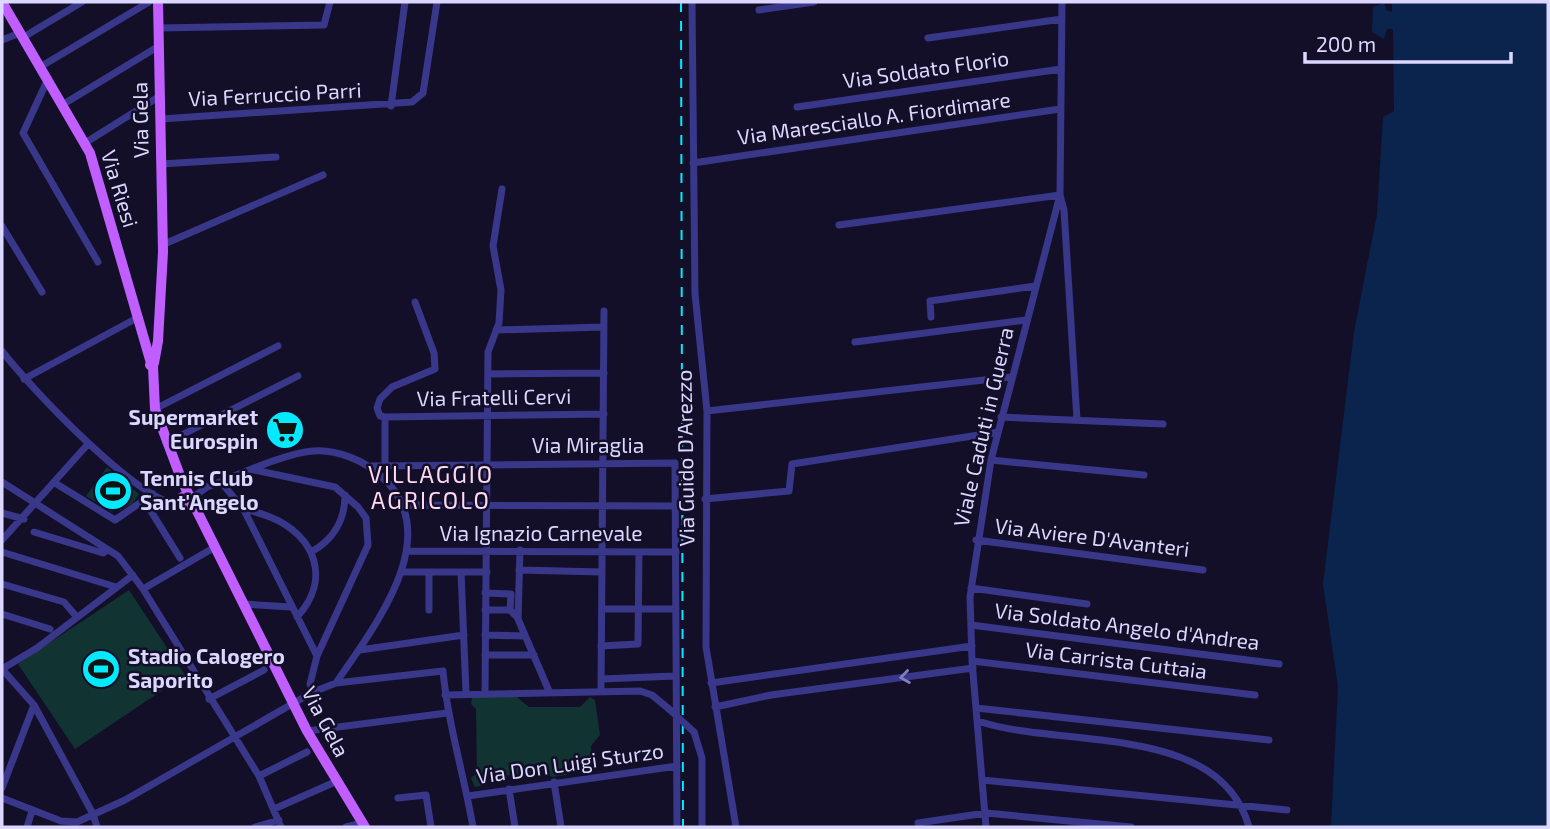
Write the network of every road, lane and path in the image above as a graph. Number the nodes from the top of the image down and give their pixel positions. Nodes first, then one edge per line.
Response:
1 (2, 2) edge
2 (82, 2) edge
3 (149, 2) edge
4 (158, 2) edge
5 (330, 2) edge
6 (405, 2) edge
7 (437, 2) edge
8 (692, 2) edge
9 (814, 2) edge
10 (1062, 2) edge
11 (759, 10) dead end
12 (1062, 19) junction
13 (159, 28) junction
14 (21, 35) junction
15 (928, 38) dead end
16 (2, 40) edge
17 (159, 46) junction
18 (40, 67) junction
19 (1061, 69) junction
20 (47, 81) junction
21 (160, 96) junction
22 (62, 106) junction
23 (391, 106) junction
24 (797, 107) dead end
25 (1060, 109) junction
26 (160, 120) junction
27 (85, 144) junction
28 (276, 157) dead end
29 (693, 163) junction
30 (161, 164) junction
31 (323, 175) dead end
32 (502, 189) dead end
33 (1060, 195) junction
34 (839, 225) dead end
35 (2, 226) edge
36 (162, 245) junction
37 (98, 262) dead end
38 (1035, 286) junction
39 (43, 292) dead end
40 (415, 302) dead end
41 (604, 311) dead end
42 (931, 317) dead end
43 (137, 318) junction
44 (1026, 320) junction
45 (604, 327) junction
46 (496, 330) junction
47 (855, 342) dead end
48 (278, 346) dead end
49 (2, 351) edge
50 (153, 364) junction
51 (604, 373) junction
52 (488, 374) junction
53 (298, 376) dead end
54 (1011, 377) junction
55 (24, 379) junction
56 (155, 409) junction
57 (707, 411) junction
58 (604, 414) junction
59 (488, 416) junction
60 (385, 417) junction
61 (1001, 417) junction
62 (1077, 420) junction
63 (1163, 424) dead end
64 (998, 432) junction
65 (166, 443) junction
66 (88, 444) junction
67 (991, 460) junction
68 (488, 464) junction
69 (603, 464) junction
70 (384, 465) junction
71 (372, 467) junction
72 (254, 470) junction
73 (1144, 475) dead end
74 (182, 481) junction
75 (2, 482) edge
76 (221, 482) junction
77 (55, 483) junction
78 (207, 487) junction
79 (153, 494) junction
80 (345, 495) junction
81 (705, 499) junction
82 (144, 500) junction
83 (186, 500) junction
84 (37, 504) junction
85 (405, 505) junction
86 (487, 506) junction
87 (604, 506) junction
88 (676, 506) junction
89 (244, 510) junction
90 (361, 511) junction
91 (344, 512) junction
92 (2, 513) edge
93 (23, 519) junction
94 (34, 532) dead end
95 (2, 540) edge
96 (976, 540) junction
97 (215, 547) junction
98 (108, 550) junction
99 (487, 550) junction
100 (520, 550) junction
101 (407, 551) junction
102 (602, 551) junction
103 (2, 552) edge
104 (311, 552) junction
105 (639, 552) junction
106 (676, 552) junction
107 (180, 558) dead end
108 (519, 570) junction
109 (1203, 570) dead end
110 (401, 572) junction
111 (429, 572) junction
112 (461, 572) junction
113 (487, 572) junction
114 (602, 572) junction
115 (134, 575) junction
116 (2, 584) edge
117 (117, 587) junction
118 (971, 588) junction
119 (143, 589) junction
120 (485, 593) junction
121 (244, 604) junction
122 (1087, 604) dead end
123 (291, 607) junction
124 (638, 608) junction
125 (676, 608) junction
126 (602, 609) junction
127 (429, 610) dead end
128 (485, 610) junction
129 (510, 610) junction
130 (2, 614) edge
131 (76, 616) junction
132 (297, 617) junction
133 (518, 619) junction
134 (971, 625) junction
135 (50, 629) dead end
136 (464, 635) junction
137 (485, 635) junction
138 (525, 636) junction
139 (601, 646) junction
140 (972, 646) junction
141 (360, 650) junction
142 (485, 655) junction
143 (534, 655) junction
144 (317, 656) junction
145 (1279, 664) dead end
146 (972, 665) junction
147 (2, 669) edge
148 (264, 670) dead end
149 (675, 676) junction
150 (601, 679) junction
151 (336, 683) junction
152 (711, 683) junction
153 (601, 690) junction
154 (549, 691) junction
155 (313, 692) junction
156 (485, 692) junction
157 (466, 693) junction
158 (445, 695) junction
159 (1255, 695) dead end
160 (209, 699) junction
161 (293, 704) junction
162 (34, 705) junction
163 (715, 707) junction
164 (976, 708) junction
165 (447, 713) junction
166 (978, 721) junction
167 (307, 731) junction
168 (233, 738) junction
169 (1269, 740) dead end
170 (307, 752) dead end
171 (677, 766) junction
172 (259, 776) junction
173 (982, 780) junction
174 (335, 782) junction
175 (554, 782) junction
176 (2, 788) edge
177 (509, 789) junction
178 (468, 796) junction
179 (2, 798) edge
180 (398, 798) dead end
181 (1239, 805) junction
182 (274, 809) junction
183 (1287, 810) dead end
184 (32, 811) junction
185 (986, 813) junction
186 (93, 814) junction
187 (280, 823) edge
188 (918, 823) dead end
189 (363, 825) edge
190 (26, 827) edge
191 (97, 827) edge
192 (255, 827) edge
193 (346, 827) edge
194 (431, 827) edge
195 (472, 827) edge
196 (515, 827) edge
197 (561, 827) edge
198 (677, 827) edge
199 (702, 827) edge
200 (736, 827) edge
201 (986, 827) edge
202 (1131, 827) edge
203 (1249, 827) edge

1 - 14 main road, Via Riesi
2 - 14 street
3 - 18 street
4 - 13 main road, Via Gela
5 - 13 street
6 - 23 street
7 - 23 street, Via Ferruccio Parri
8 - 29 street, Via Guido D'Arezzo
9 - 11 street
10 - 12 street
12 - 15 street
12 - 19 street
13 - 17 main road, Via Gela
14 - 16 street
14 - 18 main road, Via Riesi
17 - 21 main road, Via Gela
17 - 22 street
18 - 20 main road, Via Riesi
19 - 24 street, Via Soldato Florio
19 - 25 street
20 - 22 main road, Via Riesi
20 - 37 street
21 - 26 main road, Via Gela
21 - 27 street
22 - 27 main road, Via Riesi
23 - 26 street, Via Ferruccio Parri
25 - 29 street, Via Maresciallo A. Fiordimare
25 - 33 street
26 - 30 main road, Via Gela
27 - 43 main road, Via Riesi
28 - 30 street
29 - 57 street, Via Guido D'Arezzo
30 - 36 main road, Via Gela
31 - 36 street
32 - 46 street
33 - 34 street
33 - 38 street, Viale Caduti in Guerra
33 - 62 street
35 - 39 street
36 - 50 main road, Via Gela
38 - 42 street
38 - 44 street, Viale Caduti in Guerra
40 - 60 street
41 - 45 street
43 - 50 main road, Via Riesi
43 - 55 street
44 - 47 street
44 - 54 street, Viale Caduti in Guerra
45 - 46 street
45 - 51 street
46 - 52 street
48 - 56 street
49 - 55 street
50 - 56 main road, Via Gela
51 - 52 street
51 - 58 street
52 - 59 street
53 - 65 street
54 - 57 street
54 - 61 street, Viale Caduti in Guerra
55 - 66 street
56 - 65 main road, Via Gela
57 - 81 street, Via Guido D'Arezzo
58 - 59 street, Via Fratelli Cervi
58 - 69 street
59 - 60 street, Via Fratelli Cervi
59 - 68 street
60 - 70 street
61 - 62 street
61 - 64 street, Viale Caduti in Guerra
62 - 63 street
64 - 67 street, Viale Caduti in Guerra
64 - 81 street
65 - 74 main road, Via Gela
66 - 77 street
66 - 79 street
67 - 73 street
67 - 96 street, Viale Caduti in Guerra
68 - 69 street, Via Miraglia
68 - 70 street, Via Miraglia
68 - 86 street
69 - 87 street
69 - 88 street, Via Miraglia
70 - 71 street, Via Miraglia
71 - 72 street
71 - 85 street
72 - 76 street
72 - 80 street
74 - 78 street
74 - 83 main road, Via Gela
75 - 84 street
76 - 78 street
76 - 89 street
77 - 82 street
77 - 84 street
78 - 83 street
79 - 82 street
79 - 83 street
80 - 90 street
80 - 91 street
81 - 152 street, Via Guido D'Arezzo
82 - 107 street
83 - 97 main road, Via Gela
84 - 93 street
84 - 98 street
85 - 86 street
85 - 101 street
86 - 87 street
86 - 99 street
87 - 88 street
87 - 102 street
88 - 106 street, Via Miraglia
89 - 104 street
89 - 123 street
90 - 91 street
90 - 144 street
91 - 104 street
92 - 93 street
93 - 95 street
94 - 98 street
96 - 109 street, Via Aviere D'Avanteri
96 - 118 street, Viale Caduti in Guerra
97 - 119 street
97 - 121 main road, Via Gela
98 - 115 street
99 - 100 street, Via Ignazio Carnevale
99 - 101 street, Via Ignazio Carnevale
99 - 113 street
100 - 102 street, Via Ignazio Carnevale
100 - 108 street
101 - 110 street
102 - 105 street, Via Ignazio Carnevale
102 - 114 street
103 - 117 street
104 - 132 street
105 - 106 street, Via Ignazio Carnevale
105 - 124 street
106 - 125 street, Via Miraglia
108 - 114 street
108 - 133 street
110 - 111 street
110 - 141 street
111 - 112 street
111 - 127 street
112 - 113 street
112 - 136 street
113 - 120 street
114 - 126 street
115 - 117 street
115 - 119 street
116 - 131 street
117 - 131 street
118 - 122 street
118 - 134 street, Viale Caduti in Guerra
119 - 160 street
120 - 128 street
120 - 129 street
121 - 123 street
121 - 161 main road, Via Gela
123 - 132 street
124 - 125 street
124 - 126 street
124 - 139 street
125 - 149 street, Via Miraglia
126 - 139 street
128 - 129 street
128 - 137 street
129 - 133 street
130 - 135 street
131 - 147 street
132 - 144 street
133 - 138 street
134 - 140 street, Viale Caduti in Guerra
134 - 145 street, Via Soldato Angelo d'Andrea
136 - 141 street
136 - 157 street
137 - 138 street
137 - 142 street
138 - 143 street
139 - 150 street
140 - 146 street, Viale Caduti in Guerra
140 - 152 street
141 - 151 street
142 - 143 street
142 - 156 street
143 - 154 street
144 - 155 street
146 - 159 street, Via Carrista Cuttaia
146 -> 163 street, Via Carrista Cuttaia
146 - 164 street, Viale Caduti in Guerra
147 - 162 street
148 - 160 street
149 - 150 street
149 - 171 street, Via Miraglia
150 - 153 street
151 - 155 street
151 - 158 street
152 - 163 street, Via Guido D'Arezzo
153 - 154 street, Via Don Luigi Sturzo
153 - 199 street, Via Don Luigi Sturzo, bridge
154 - 156 street, Via Don Luigi Sturzo
155 - 161 street
156 - 157 street, Via Don Luigi Sturzo
157 - 158 street, Via Don Luigi Sturzo
158 - 165 street
160 - 168 street
161 - 167 main road, Via Gela
161 - 168 street
162 - 176 street
162 - 186 street
163 - 200 street, Via Guido D'Arezzo
164 - 166 street, Viale Caduti in Guerra
164 - 169 street
165 - 167 street
165 - 178 street
166 - 173 street, Viale Caduti in Guerra
166 - 181 street
167 - 174 main road, Via Gela
168 - 172 street
168 - 186 street
170 - 172 street
171 - 175 street, Via Don Luigi Sturzo
171 - 198 street, Via Miraglia
172 - 182 street
173 - 181 street
173 - 185 street, Viale Caduti in Guerra
174 - 182 street
174 - 189 main road, Via Gela
175 - 177 street, Via Don Luigi Sturzo
175 - 197 street
177 - 178 street, Via Don Luigi Sturzo
177 - 196 street
178 - 195 street
179 - 184 street
180 - 194 street
181 - 183 street
181 - 203 street
182 - 187 street
184 - 186 street
184 - 190 street
185 - 188 street
185 - 201 street, Viale Caduti in Guerra
185 - 202 street
186 - 191 street
187 - 192 street
189 - 193 street

